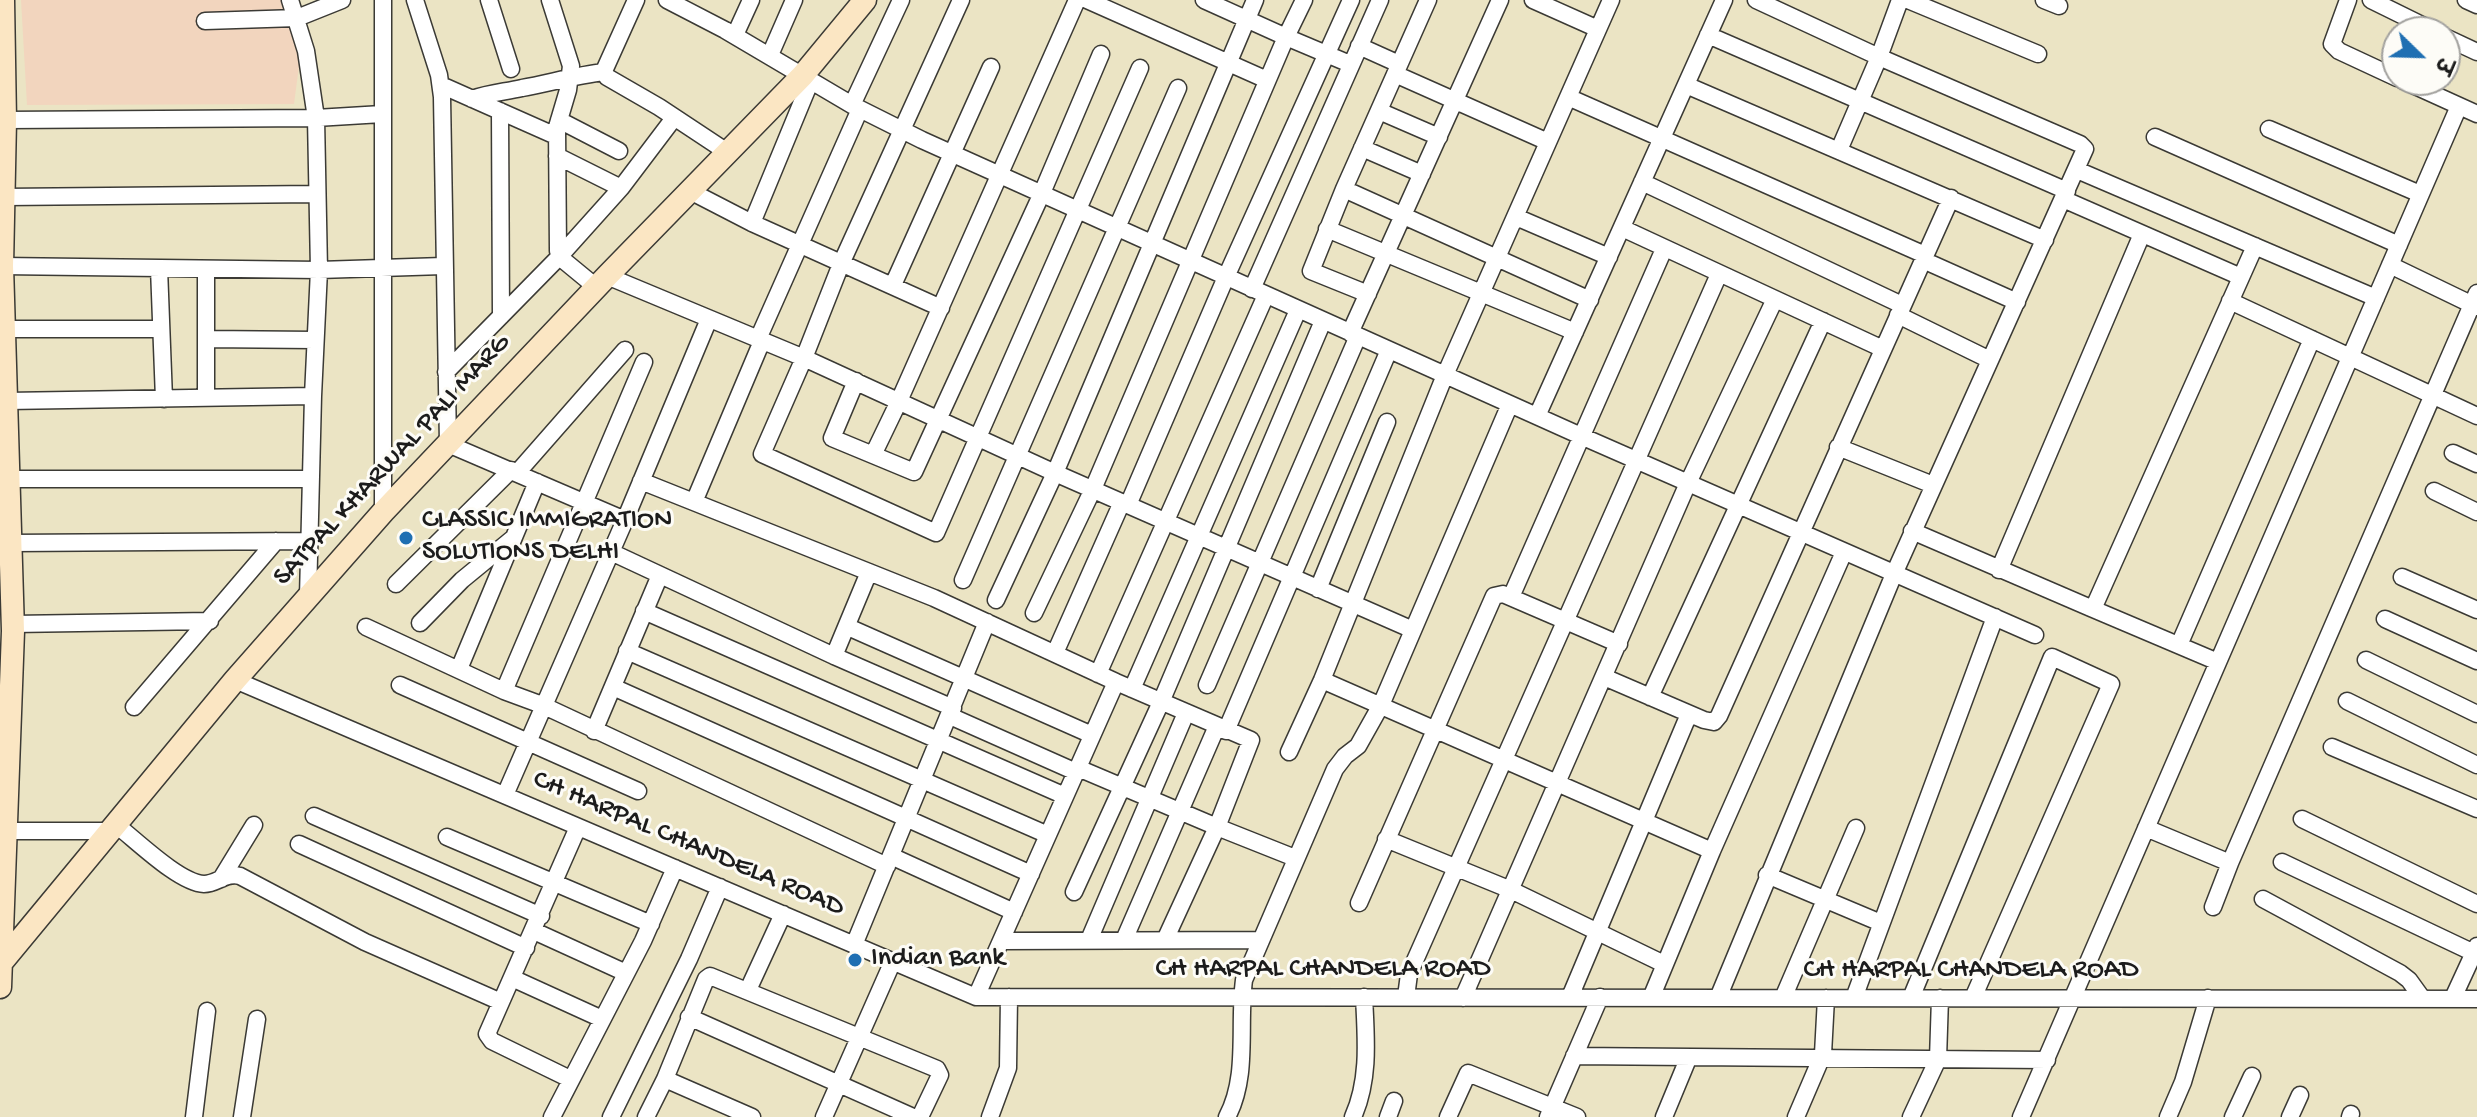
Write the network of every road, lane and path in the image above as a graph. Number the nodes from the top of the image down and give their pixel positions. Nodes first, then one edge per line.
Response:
1 (3, 0) edge
2 (290, 0) edge
3 (342, 0) edge
4 (383, 0) edge
5 (415, 0) edge
6 (489, 0) edge
7 (550, 0) edge
8 (636, 0) edge
9 (667, 0) edge
10 (751, 0) edge
11 (794, 0) edge
12 (865, 0) edge
13 (901, 0) edge
14 (961, 0) edge
15 (1077, 0) edge
16 (1087, 0) edge
17 (1204, 0) edge
18 (1255, 0) edge
19 (1304, 0) edge
20 (1351, 0) edge
21 (1380, 0) edge
22 (1428, 0) edge
23 (1500, 0) edge
24 (1533, 0) edge
25 (1611, 0) edge
26 (1724, 0) edge
27 (1756, 0) edge
28 (1900, 0) edge
29 (1908, 0) edge
30 (2348, 0) edge
31 (2371, 0) edge
32 (2466, 0) edge
33 (2477, 5) edge
34 (696, 7) edge
35 (2404, 16) edge
36 (297, 18) junction
37 (1245, 19) junction
38 (205, 21) dead end
39 (1598, 29) junction
40 (735, 35) junction
41 (1708, 35) junction
42 (1286, 37) junction
43 (1359, 46) junction
44 (1101, 54) dead end
45 (1326, 54) junction
46 (2038, 54) dead end
47 (770, 55) junction
48 (1879, 57) junction
49 (1227, 63) junction
50 (1350, 64) junction
51 (991, 67) dead end
52 (1140, 68) dead end
53 (511, 69) dead end
54 (1397, 69) junction
55 (2381, 70) edge
56 (605, 72) junction
57 (570, 76) junction
58 (807, 77) junction
59 (1267, 80) junction
60 (441, 85) junction
61 (1686, 85) junction
62 (1178, 88) dead end
63 (2437, 96) edge
64 (1568, 97) junction
65 (472, 99) junction
66 (1455, 102) junction
67 (1859, 102) junction
68 (2459, 106) junction
69 (856, 107) junction
70 (500, 111) junction
71 (1379, 111) junction
72 (382, 114) junction
73 (2477, 114) edge
74 (316, 118) junction
75 (674, 118) junction
76 (5, 120) junction
77 (558, 128) junction
78 (901, 129) junction
79 (2269, 129) dead end
80 (1439, 137) junction
81 (2155, 137) dead end
82 (1662, 138) junction
83 (1548, 142) junction
84 (1362, 148) junction
85 (1839, 150) junction
86 (619, 151) dead end
87 (727, 152) junction
88 (952, 153) junction
89 (557, 156) junction
90 (2077, 170) junction
91 (1422, 174) junction
92 (1000, 175) junction
93 (1642, 182) junction
94 (621, 188) junction
95 (1344, 189) junction
96 (690, 191) junction
97 (1042, 193) junction
98 (317, 194) junction
99 (2420, 194) junction
100 (2065, 195) junction
101 (4, 197) junction
102 (1951, 198) junction
103 (1078, 210) junction
104 (1403, 216) junction
105 (1516, 217) junction
106 (752, 223) junction
107 (1118, 228) junction
108 (1622, 228) junction
109 (1327, 229) junction
110 (2142, 234) junction
111 (2045, 240) junction
112 (1152, 243) junction
113 (800, 245) junction
114 (2399, 245) junction
115 (2255, 246) junction
116 (1664, 249) junction
117 (1385, 255) junction
118 (560, 256) junction
119 (1609, 257) junction
120 (1499, 258) junction
121 (1924, 258) junction
122 (1190, 261) junction
123 (841, 264) junction
124 (2390, 265) junction
125 (2, 266) junction
126 (443, 266) junction
127 (159, 268) junction
128 (206, 269) junction
129 (385, 269) junction
130 (319, 270) junction
131 (1719, 274) junction
132 (1226, 277) junction
133 (2241, 277) junction
134 (601, 282) junction
135 (893, 285) junction
136 (1259, 292) junction
137 (1368, 294) junction
138 (1481, 294) junction
139 (2376, 298) junction
140 (1775, 299) junction
141 (1590, 300) junction
142 (2230, 301) junction
143 (2475, 301) edge
144 (2017, 302) junction
145 (941, 308) junction
146 (1298, 310) junction
147 (1900, 310) junction
148 (501, 316) junction
149 (709, 319) junction
150 (1323, 321) junction
151 (1823, 321) junction
152 (5, 329) junction
153 (161, 329) junction
154 (1575, 332) junction
155 (1354, 335) junction
156 (206, 339) junction
157 (2312, 339) junction
158 (315, 340) junction
159 (760, 340) junction
160 (1883, 349) junction
161 (625, 350) dead end
162 (1389, 350) junction
163 (2350, 356) junction
164 (804, 358) junction
165 (1990, 360) junction
166 (644, 362) dead end
167 (446, 372) junction
168 (1445, 375) junction
169 (856, 381) junction
170 (2434, 395) junction
171 (313, 396) junction
172 (206, 398) junction
173 (164, 399) junction
174 (7, 401) junction
175 (899, 401) junction
176 (1510, 404) junction
177 (1537, 416) junction
178 (2477, 416) edge
179 (938, 419) junction
180 (1387, 422) dead end
181 (4, 434) edge
182 (1581, 436) junction
183 (979, 438) junction
184 (448, 444) junction
185 (1838, 447) junction
186 (2453, 453) dead end
187 (873, 455) junction
188 (1019, 456) junction
189 (1635, 460) junction
190 (2477, 464) edge
191 (514, 472) junction
192 (1055, 473) junction
193 (9, 479) junction
194 (311, 479) junction
195 (641, 481) junction
196 (537, 482) junction
197 (1688, 483) junction
198 (1933, 485) junction
199 (1093, 489) junction
200 (2434, 491) dead end
201 (585, 502) junction
202 (694, 502) junction
203 (1125, 504) junction
204 (5, 505) edge
205 (1738, 505) junction
206 (383, 512) junction
207 (2477, 512) edge
208 (625, 520) junction
209 (1165, 522) junction
210 (1912, 531) junction
211 (1800, 533) junction
212 (1200, 537) junction
213 (513, 538) junction
214 (276, 541) junction
215 (309, 541) junction
216 (11, 543) junction
217 (1227, 549) junction
218 (611, 552) junction
219 (1844, 552) junction
220 (1260, 563) junction
221 (1999, 570) junction
222 (869, 572) junction
223 (1894, 574) junction
224 (660, 575) junction
225 (1291, 577) junction
226 (2402, 577) dead end
227 (963, 580) dead end
228 (396, 584) dead end
229 (1318, 589) junction
230 (308, 597) junction
231 (1511, 597) junction
232 (996, 600) dead end
233 (1352, 604) junction
234 (2093, 609) junction
235 (2477, 610) edge
236 (644, 611) junction
237 (1034, 613) dead end
238 (1995, 617) junction
239 (2385, 619) dead end
240 (1564, 620) junction
241 (210, 621) junction
242 (987, 622) junction
243 (420, 623) dead end
244 (366, 627) dead end
245 (848, 627) junction
246 (8, 629) edge
247 (1413, 630) junction
248 (2035, 635) dead end
249 (1619, 644) junction
250 (2179, 645) junction
251 (627, 651) junction
252 (1055, 653) junction
253 (834, 656) junction
254 (2366, 660) dead end
255 (2477, 661) edge
256 (2218, 662) junction
257 (459, 669) junction
258 (1098, 674) junction
259 (1604, 677) junction
260 (965, 679) junction
261 (235, 680) junction
262 (1322, 680) junction
263 (1116, 682) junction
264 (400, 685) dead end
265 (1207, 685) dead end
266 (613, 687) junction
267 (1132, 689) junction
268 (504, 691) junction
269 (5, 696) edge
270 (1650, 697) junction
271 (2347, 701) dead end
272 (1161, 702) junction
273 (542, 705) junction
274 (1381, 705) junction
275 (134, 707) dead end
276 (951, 712) junction
277 (1186, 713) junction
278 (1689, 714) junction
279 (2477, 714) edge
280 (1221, 728) junction
281 (1434, 729) junction
282 (594, 731) junction
283 (1092, 735) junction
284 (527, 740) junction
285 (939, 742) junction
286 (2332, 747) dead end
287 (1289, 752) dead end
288 (1505, 760) junction
289 (2477, 765) edge
290 (1077, 770) junction
291 (923, 780) junction
292 (1558, 784) junction
293 (1123, 787) junction
294 (638, 791) dead end
295 (505, 795) junction
296 (1065, 796) junction
297 (1149, 798) junction
298 (2477, 809) edge
299 (1179, 811) junction
300 (314, 816) dead end
301 (907, 818) junction
302 (2302, 819) dead end
303 (1644, 821) junction
304 (254, 825) dead end
305 (578, 827) junction
306 (1217, 827) junction
307 (112, 828) junction
308 (1856, 828) dead end
309 (2146, 828) junction
310 (6, 831) junction
311 (1048, 835) junction
312 (447, 837) dead end
313 (1386, 839) junction
314 (299, 844) dead end
315 (1712, 851) junction
316 (1295, 858) junction
317 (889, 861) junction
318 (2282, 862) dead end
319 (2230, 863) junction
320 (1457, 867) junction
321 (675, 868) junction
322 (1031, 874) junction
323 (1767, 875) junction
324 (221, 879) junction
325 (555, 883) junction
326 (720, 887) junction
327 (1511, 890) junction
328 (1074, 892) dead end
329 (2263, 899) dead end
330 (1827, 900) junction
331 (1359, 903) dead end
332 (2477, 904) edge
333 (2213, 907) dead end
334 (1014, 912) junction
335 (783, 914) junction
336 (1881, 923) junction
337 (537, 924) junction
338 (651, 924) junction
339 (1596, 931) junction
340 (1089, 940) junction
341 (1124, 940) junction
342 (1165, 940) junction
343 (1260, 940) junction
344 (1001, 941) junction
345 (854, 945) junction
346 (526, 948) junction
347 (2476, 950) edge
348 (893, 961) junction
349 (1, 963) edge
350 (1664, 964) junction
351 (626, 973) junction
352 (512, 978) junction
353 (0, 987) edge
354 (748, 990) junction
355 (976, 997) junction
356 (1009, 997) junction
357 (1241, 997) junction
358 (1364, 997) junction
359 (1406, 997) junction
360 (1570, 997) junction
361 (1600, 997) junction
362 (1463, 998) junction
363 (1651, 998) junction
364 (1718, 998) junction
365 (1783, 998) junction
366 (1826, 998) junction
367 (1854, 998) junction
368 (1911, 998) junction
369 (1940, 998) junction
370 (1973, 998) junction
371 (2075, 998) junction
372 (2208, 998) junction
373 (2422, 998) junction
374 (2453, 998) junction
375 (2477, 999) edge
376 (501, 1002) junction
377 (207, 1011) dead end
378 (689, 1017) junction
379 (257, 1019) dead end
380 (602, 1019) junction
381 (860, 1037) junction
382 (1574, 1056) junction
383 (1688, 1059) junction
384 (1822, 1059) junction
385 (1938, 1059) junction
386 (2047, 1060) junction
387 (2252, 1076) dead end
388 (570, 1079) junction
389 (665, 1079) junction
390 (838, 1084) junction
391 (2300, 1095) dead end
392 (1550, 1112) edge
393 (194, 1117) edge
394 (242, 1117) edge
395 (552, 1117) edge
396 (611, 1117) edge
397 (646, 1117) edge
398 (752, 1117) edge
399 (824, 1117) edge
400 (913, 1117) edge
401 (920, 1117) edge
402 (990, 1117) edge
403 (1227, 1117) edge
404 (1353, 1117) edge
405 (1448, 1117) edge
406 (1577, 1117) edge
407 (1664, 1117) edge
408 (1796, 1117) edge
409 (1911, 1117) edge
410 (2021, 1117) edge
411 (2168, 1117) edge
412 (2233, 1117) edge
413 (2290, 1117) edge

1 - 76 street
2 - 36 street
3 - 36 street
4 - 72 street
5 - 60 street
6 - 53 street
7 - 57 street
8 - 56 street
9 - 34 street
10 - 40 street
11 - 47 street
12 - 58 street, SATPAL KHARWAL PALI MARG
13 - 69 street
14 - 78 street
15 - 92 street
16 - 49 street
17 - 37 street
18 - 37 street
19 - 42 street
20 - 45 street
21 - 43 street
22 - 54 street
23 - 66 street
24 - 39 street
25 - 39 street
26 - 41 street
27 - 48 street
28 - 48 street
29 - 46 street
30 - 55 street
31 - 35 street
32 - 33 street
34 - 40 street
36 - 38 street
36 - 74 street
37 - 42 street
37 - 49 street
39 - 64 street
40 - 47 street
41 - 61 street
41 - 67 street
42 - 45 street
42 - 59 street
43 - 50 street
43 - 54 street
44 - 97 street
45 - 50 street
45 - 132 street
47 - 58 street
48 - 67 street
48 - 90 street
49 - 59 street
49 - 112 street
50 - 136 street
51 - 88 street
52 - 103 street
54 - 66 street
54 - 71 street
56 - 57 street
56 - 75 street
57 - 65 street
57 - 77 street
58 - 69 street
58 - 87 street, SATPAL KHARWAL PALI MARG
58 - 106 street
59 - 122 street
60 - 65 street
60 - 126 street
61 - 82 street
61 - 85 street
62 - 107 street
63 - 68 street
64 - 82 street
64 - 83 street
65 - 70 street
66 - 80 street
66 - 83 street
67 - 85 street
67 - 100 street
68 - 73 street
68 - 99 street
69 - 78 street
69 - 113 street
70 - 77 street
70 - 148 street
71 - 80 street
71 - 84 street
72 - 74 street
72 - 129 street
74 - 76 street
74 - 98 street
75 - 87 street
75 - 94 street
76 - 101 street
77 - 86 street
77 - 89 street
78 - 88 street
78 - 123 street
79 - 99 street
80 - 91 street
81 - 114 street
82 - 93 street
82 - 121 street
83 - 105 street
84 - 91 street
84 - 95 street
85 - 102 street
87 - 96 street, SATPAL KHARWAL PALI MARG
88 - 92 street
88 - 135 street
89 - 94 street
89 - 118 street
90 - 100 street
90 - 115 street
91 - 104 street
92 - 97 street
92 - 145 street
93 - 108 street
93 - 147 street
94 - 118 street
95 - 104 street
95 - 109 street
96 - 106 street
96 - 134 street, SATPAL KHARWAL PALI MARG
97 - 103 street
97 - 179 street
98 - 101 street
98 - 130 street
99 - 114 street
100 - 110 street
100 - 111 street
101 - 125 street
102 - 111 street
102 - 121 street
103 - 107 street
103 - 183 street
104 - 117 street
104 - 120 street
105 - 119 street
105 - 120 street
106 - 113 street
107 - 112 street
107 - 188 street
108 - 116 street
108 - 119 street
109 - 117 street
109 - 137 street
110 - 133 street
110 - 221 street
111 - 144 street
112 - 122 street
112 - 192 street
113 - 123 street
113 - 159 street
114 - 124 street
115 - 133 street
115 - 139 street
116 - 131 street
116 - 182 street
117 - 137 street
117 - 138 street
118 - 134 street
118 - 148 street
119 - 141 street
120 - 138 street
120 - 141 street
121 - 144 street
121 - 147 street
122 - 132 street
122 - 199 street
123 - 135 street
123 - 164 street
124 - 139 street
124 - 143 street
125 - 127 street
125 - 152 street
126 - 129 street
126 - 167 street
127 - 128 street
127 - 153 street
128 - 130 street
128 - 156 street
129 - 130 street
129 - 206 street
130 - 158 street
131 - 140 street
131 - 189 street
132 - 136 street
132 - 203 street
133 - 142 street
134 - 149 street
134 - 184 street, SATPAL KHARWAL PALI MARG
135 - 145 street
136 - 146 street
136 - 209 street
137 - 155 street
138 - 154 street
138 - 168 street
139 - 163 street
140 - 151 street
140 - 197 street
141 - 154 street
142 - 157 street
142 - 234 street
143 - 170 street
144 - 165 street
145 - 175 street
146 - 150 street
146 - 212 street
147 - 160 street
147 - 165 street
148 - 167 street
149 - 159 street
149 - 195 street
150 - 155 street
150 - 217 street
151 - 160 street
151 - 205 street
152 - 153 street
152 - 174 street
153 - 173 street
154 - 177 street
155 - 162 street
155 - 220 street
156 - 158 street
156 - 172 street
157 - 163 street
157 - 250 street
158 - 171 street
159 - 164 street
159 - 202 street
160 - 185 street
161 - 191 street
162 - 168 street
162 - 225 street
163 - 170 street
163 - 256 street
164 - 169 street
164 - 183 street
165 - 198 street
166 - 201 street
167 - 184 street
168 - 176 street
168 - 233 street
169 - 175 street
169 - 187 street
170 - 178 street
170 - 319 street
171 - 172 street
171 - 194 street
172 - 173 street
173 - 174 street
174 - 181 street
175 - 179 street
175 - 187 street
176 - 177 street
176 - 247 street
177 - 182 street
179 - 183 street
179 - 187 street
180 - 229 street
181 - 193 street
182 - 189 street
182 - 231 street
183 - 188 street
184 - 191 street
184 - 206 street, SATPAL KHARWAL PALI MARG
185 - 198 street
185 - 211 street
186 - 190 street
188 - 192 street
188 - 227 street
189 - 197 street
189 - 240 street
191 - 196 street
191 - 228 street
192 - 199 street
192 - 232 street
193 - 194 street
193 - 204 street
194 - 215 street
195 - 202 street
195 - 208 street
196 - 201 street
196 - 213 street
197 - 205 street
197 - 249 street
198 - 210 street
199 - 203 street
199 - 237 street
200 - 207 street
201 - 208 street
201 - 268 street
202 - 222 street
203 - 209 street
203 - 252 street
204 - 216 street
205 - 211 street
205 - 270 street
206 - 230 street, SATPAL KHARWAL PALI MARG
208 - 218 street
209 - 212 street
209 - 258 street
210 - 221 street
210 - 223 street
211 - 219 street
211 - 278 street
212 - 217 street
212 - 267 street
213 - 243 street
213 - 257 street
214 - 215 street
214 - 216 street
214 - 241 street
215 - 230 street
216 - 246 street
217 - 220 street
217 - 272 street
218 - 224 street
218 - 273 street
219 - 223 street
219 - 315 street
220 - 225 street
220 - 265 street
221 - 234 street
222 - 242 street
222 - 245 street
223 - 238 street
223 - 323 street
224 - 236 street
224 - 253 street
225 - 229 street
225 - 280 street
226 - 235 street
229 - 233 street
230 - 261 street, SATPAL KHARWAL PALI MARG
231 - 240 street
231 - 281 street
233 - 247 street
233 - 262 street
234 - 250 street
236 - 251 street
236 - 285 street
238 - 248 street
238 - 336 street
239 - 255 street
240 - 249 street
240 - 288 street
241 - 246 street
241 - 275 street
242 - 252 street
242 - 260 street
244 - 257 street
245 - 253 street
245 - 260 street
246 - 269 street
247 - 274 street
249 - 259 street
250 - 256 street
251 - 266 street
251 - 291 street
252 - 258 street
253 - 276 street
254 - 279 street
256 - 309 street
257 - 268 street
258 - 263 street
259 - 270 street
259 - 292 street
260 - 276 street
260 - 283 street
261 - 295 street, CH HARPAL CHANDELA ROAD
261 - 307 street, SATPAL KHARWAL PALI MARG
262 - 274 street
262 - 287 street
263 - 267 street
263 - 283 street
264 - 284 street
266 - 282 street
266 - 301 street
267 - 272 street
268 - 273 street
269 - 310 street
270 - 278 street
271 - 289 street
272 - 277 street
272 - 293 street
273 - 282 street
273 - 284 street
274 - 281 street
274 - 316 street
276 - 285 street
276 - 290 street
277 - 280 street
277 - 297 street
278 - 303 street
280 - 299 street
280 - 306 street
281 - 288 street
281 - 313 street
282 - 317 street
283 - 290 street
284 - 294 street
284 - 295 street
285 - 291 street
285 - 296 street
286 - 298 street
288 - 292 street
288 - 320 street
290 - 293 street
290 - 296 street
291 - 301 street
291 - 311 street
292 - 303 street
292 - 327 street
293 - 297 street
293 - 328 street
295 - 305 street, CH HARPAL CHANDELA ROAD
296 - 311 street
297 - 299 street
297 - 340 street
299 - 306 street
299 - 341 street
300 - 337 street
301 - 317 street
301 - 322 street
302 - 332 street
303 - 315 street
303 - 339 street
304 - 324 street
305 - 321 street, CH HARPAL CHANDELA ROAD
305 - 325 street
306 - 316 street
306 - 342 street
307 - 310 street
307 - 324 street
307 - 349 street, SATPAL KHARWAL PALI MARG
308 - 330 street
309 - 319 street
309 - 371 street
310 - 349 street
311 - 322 street
312 - 325 street
313 - 320 street
313 - 331 street
314 - 346 street
315 - 350 street
316 - 343 street
317 - 334 street
317 - 345 street
318 - 347 street
319 - 333 street
320 - 327 street
320 - 359 street
321 - 326 street, CH HARPAL CHANDELA ROAD
321 - 338 street
322 - 334 street
323 - 330 street
323 - 364 street
324 - 376 street
325 - 337 street
325 - 338 street
326 - 335 street, CH HARPAL CHANDELA ROAD
326 - 396 street
327 - 339 street
327 - 362 street
329 - 373 street
330 - 336 street
330 - 365 street
334 - 344 street
335 - 345 street, CH HARPAL CHANDELA ROAD
335 - 354 street
336 - 367 street
337 - 346 street
337 - 351 street
338 - 351 street
339 - 350 street
339 - 360 street
340 - 341 street
340 - 344 street
341 - 342 street
342 - 343 street
343 - 357 street
344 - 355 street
345 - 348 street, CH HARPAL CHANDELA ROAD
346 - 352 street
347 - 374 street
348 - 355 street, CH HARPAL CHANDELA ROAD
348 - 381 street
349 - 353 street
350 - 363 street
351 - 380 street
352 - 376 street
352 - 380 street
354 - 378 street
354 - 381 street
355 - 356 street, CH HARPAL CHANDELA ROAD
356 - 357 street, CH HARPAL CHANDELA ROAD
356 - 402 street
357 - 358 street, CH HARPAL CHANDELA ROAD
357 - 403 street
358 - 359 street, CH HARPAL CHANDELA ROAD
358 - 404 street
359 - 362 street, CH HARPAL CHANDELA ROAD
360 - 361 street, CH HARPAL CHANDELA ROAD
360 - 362 street, CH HARPAL CHANDELA ROAD
361 - 363 street, CH HARPAL CHANDELA ROAD
361 - 382 street
363 - 364 street, CH HARPAL CHANDELA ROAD
364 - 365 street, CH HARPAL CHANDELA ROAD
365 - 366 street, CH HARPAL CHANDELA ROAD
366 - 367 street, CH HARPAL CHANDELA ROAD
366 - 384 street
367 - 368 street, CH HARPAL CHANDELA ROAD
368 - 369 street, CH HARPAL CHANDELA ROAD
368 - 370 street
369 - 370 street, CH HARPAL CHANDELA ROAD
369 - 385 street
370 - 371 street, CH HARPAL CHANDELA ROAD
371 - 372 street, CH HARPAL CHANDELA ROAD
371 - 386 street
372 - 373 street, CH HARPAL CHANDELA ROAD
372 - 411 street
373 - 374 street, CH HARPAL CHANDELA ROAD
374 - 375 street, CH HARPAL CHANDELA ROAD
376 - 388 street
377 - 393 street
378 - 389 street
378 - 390 street
379 - 394 street
380 - 388 street
381 - 390 street
381 - 401 street
382 - 383 street
382 - 392 street
383 - 384 street
383 - 407 street
384 - 385 street
384 - 408 street
385 - 386 street
385 - 409 street
386 - 410 street
387 - 412 street
388 - 395 street
389 - 397 street
389 - 398 street
390 - 399 street
390 - 400 street
391 - 413 street
392 - 405 street
392 - 406 street

